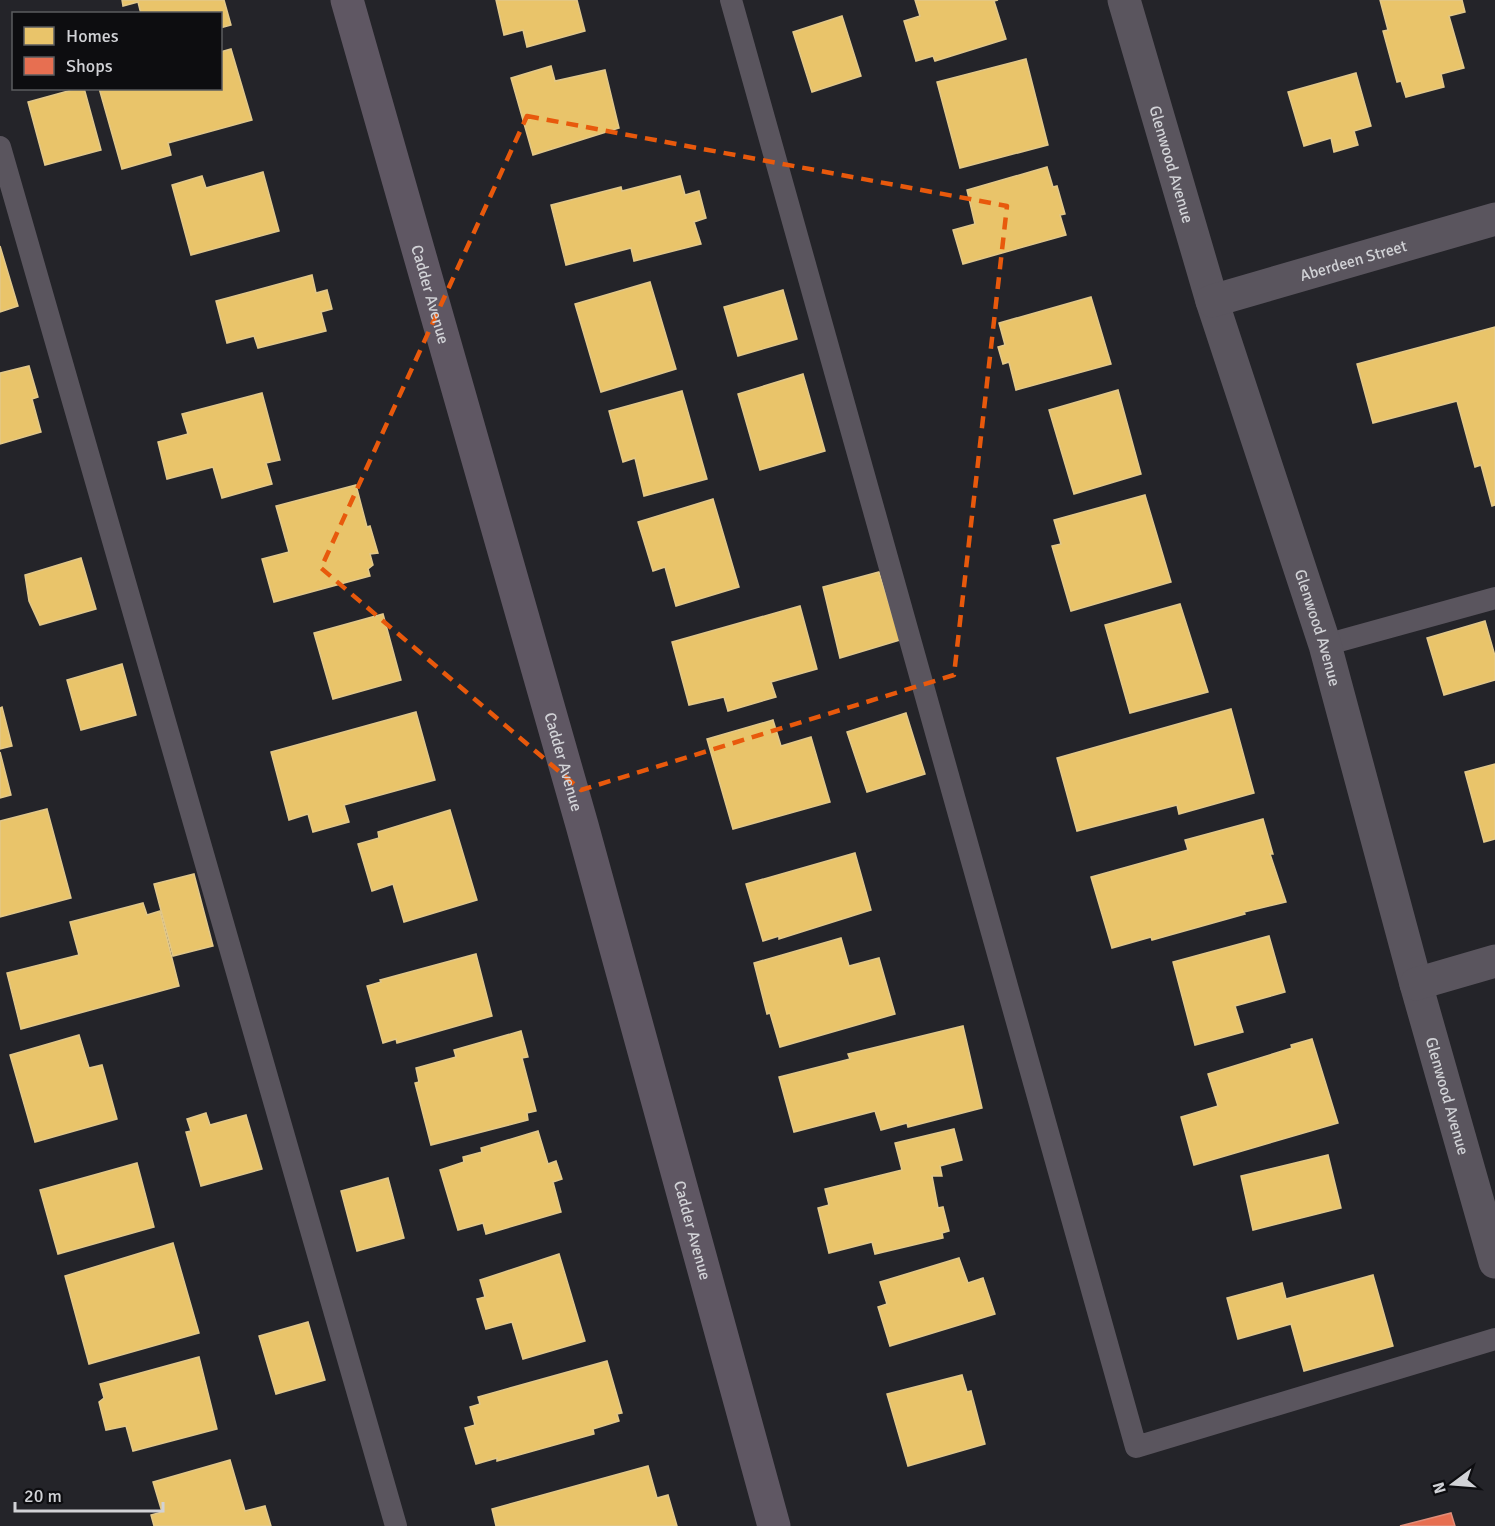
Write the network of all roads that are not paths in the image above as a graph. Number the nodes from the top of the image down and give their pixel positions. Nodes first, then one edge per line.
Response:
1 (347, 0) edge
2 (731, 0) edge
3 (1124, 0) edge
4 (0, 147) edge
5 (1495, 219) edge
6 (1212, 301) junction
7 (1495, 598) edge
8 (1325, 645) junction
9 (1495, 961) edge
10 (1416, 984) junction
11 (1495, 1262) edge
12 (1495, 1339) edge
13 (396, 1526) edge
14 (774, 1526) edge

1 - 14 main road, Cadder Avenue
2 - 12 lane
3 - 6 street, Glenwood Avenue
4 - 13 lane
5 - 6 street, Aberdeen Street
6 - 8 street, Glenwood Avenue
7 - 8 lane
8 - 10 street, Glenwood Avenue
9 - 10 street
10 - 11 street, Glenwood Avenue

